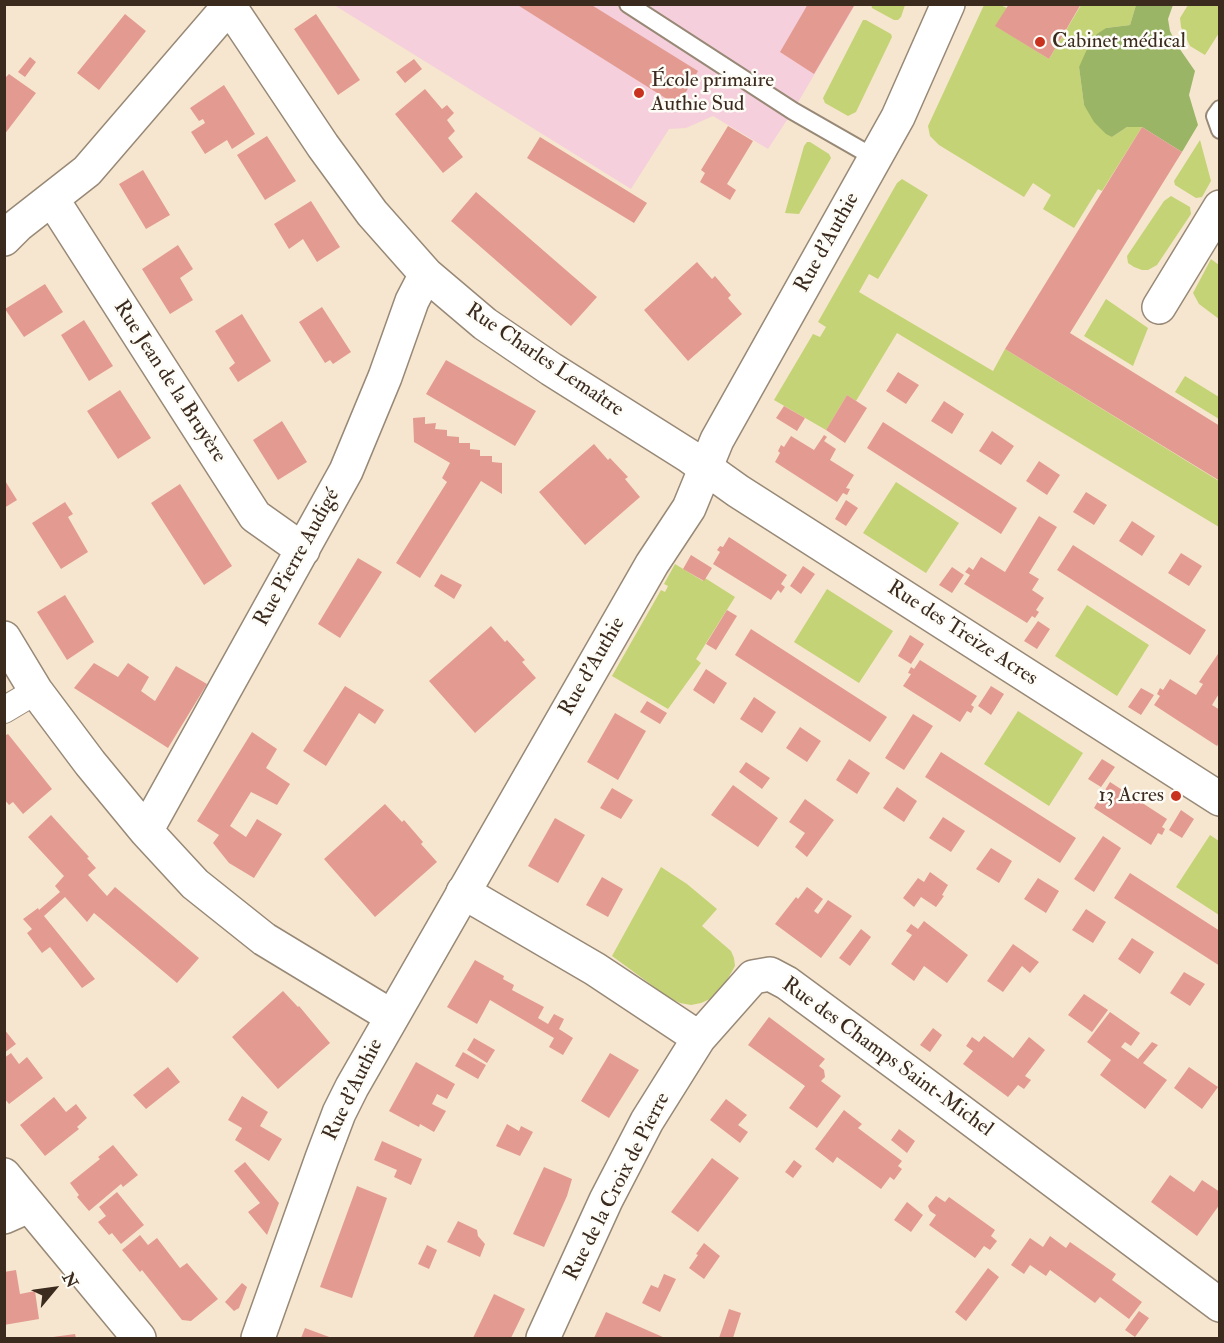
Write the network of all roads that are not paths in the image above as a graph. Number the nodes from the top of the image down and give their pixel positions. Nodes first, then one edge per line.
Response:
1 (628, 4) edge
2 (948, 4) edge
3 (229, 5) edge
4 (1220, 109) edge
5 (1220, 130) edge
6 (875, 158) junction
7 (52, 199) junction
8 (1220, 207) edge
9 (4, 239) edge
10 (426, 274) junction
11 (1159, 307) dead end
12 (705, 468) junction
13 (303, 550) junction
14 (4, 638) edge
15 (36, 691) junction
16 (4, 710) edge
17 (1220, 799) edge
18 (146, 831) junction
19 (463, 892) junction
20 (391, 1016) junction
21 (699, 1038) junction
22 (4, 1175) edge
23 (17, 1212) edge
24 (1220, 1305) edge
25 (139, 1338) edge
26 (258, 1338) edge
27 (543, 1338) edge

1 - 6 lane
2 - 6 street, Rue d'Authie
3 - 7 street
3 - 10 street, Rue Charles Lemaître
4 - 5 lane
6 - 12 street, Rue d'Authie
7 - 9 street
7 - 13 street, Rue Jean de la Bruyère
8 - 11 street
10 - 12 street, Rue Charles Lemaître
10 - 13 street, Rue Pierre Audigé
12 - 17 street, Rue des Treize Acres
12 - 19 street, Rue d'Authie
13 - 18 street, Rue Pierre Audigé
14 - 15 street
15 - 16 street
15 - 18 street
18 - 20 street
19 - 20 street, Rue d'Authie
19 - 21 street
20 - 26 street, Rue d'Authie
21 - 24 street, Rue des Champs Saint-Michel
21 - 27 street, Rue de la Croix de Pierre
22 - 23 street
23 - 25 street

